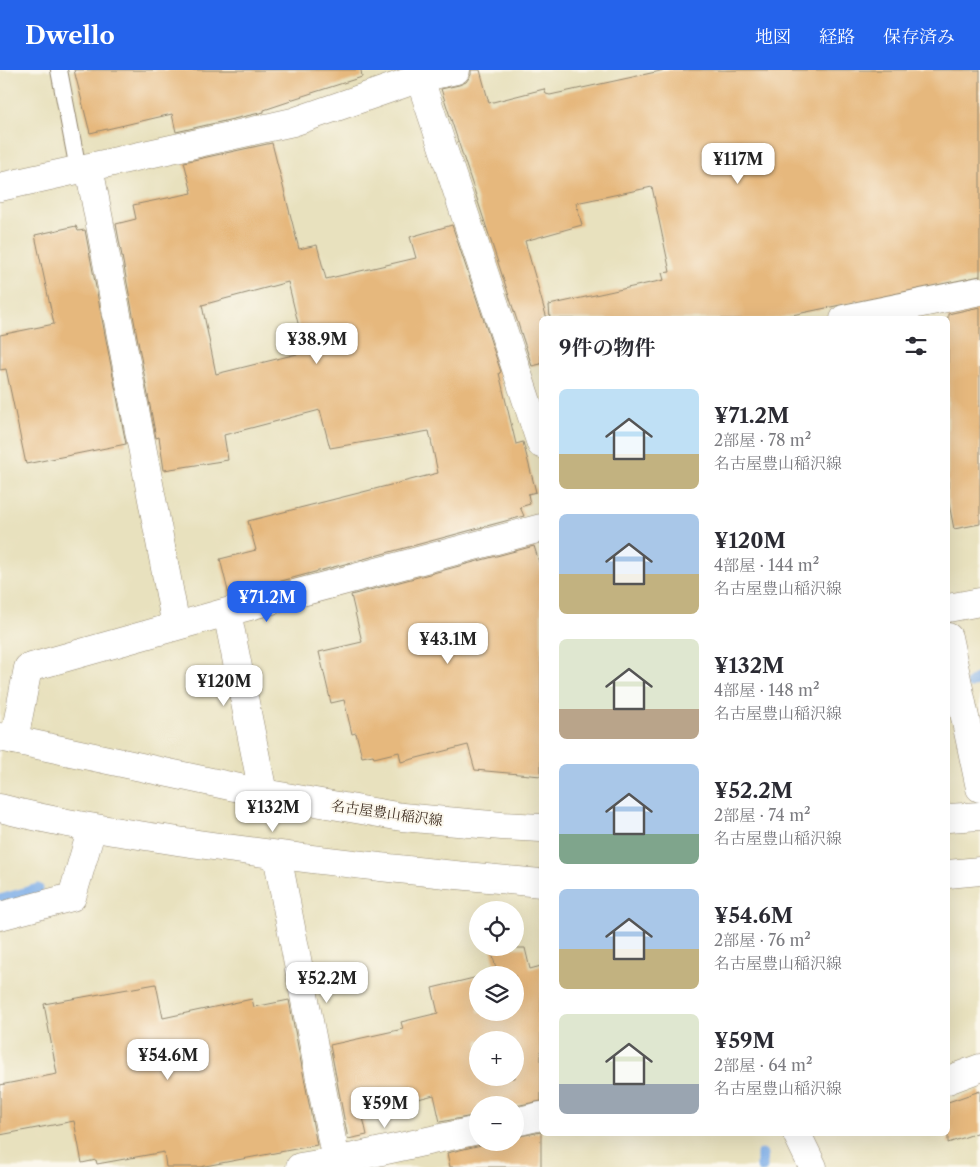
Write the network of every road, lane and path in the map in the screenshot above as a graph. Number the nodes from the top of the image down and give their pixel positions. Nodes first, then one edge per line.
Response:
1 (59, 70) edge
2 (456, 70) edge
3 (418, 74) edge
4 (84, 168) junction
5 (0, 187) edge
6 (980, 290) edge
7 (858, 316) edge
8 (531, 383) edge
9 (539, 432) edge
10 (539, 529) edge
11 (980, 602) edge
12 (950, 608) edge
13 (227, 612) junction
14 (176, 626) junction
15 (950, 646) edge
16 (7, 738) edge
17 (980, 788) edge
18 (263, 793) junction
19 (0, 808) edge
20 (980, 816) edge
21 (950, 818) edge
22 (92, 828) junction
23 (539, 828) edge
24 (277, 855) junction
25 (980, 871) edge
26 (950, 874) edge
27 (539, 883) edge
28 (0, 916) edge
29 (980, 1068) edge
30 (950, 1079) edge
31 (539, 1116) edge
32 (524, 1120) edge
33 (469, 1132) edge
34 (801, 1136) edge
35 (336, 1161) junction
36 (300, 1167) edge
37 (813, 1167) edge

1 - 4 lane
2 - 3 street
3 - 4 street
3 - 8 street
4 - 5 street
4 - 14 street
6 - 7 street
8 - 9 street
10 - 13 street
11 - 12 street
13 - 14 street
13 - 18 street
14 - 16 street
15 - 17 street
16 - 18 street, 名古屋豊山稲沢線
18 - 23 street, 名古屋豊山稲沢線
19 - 22 street
20 - 21 street
22 - 24 street
22 - 28 street
24 - 27 street
24 - 35 street
25 - 26 street
29 - 30 street
31 - 32 street
33 - 35 street
34 - 37 street
35 - 36 street

